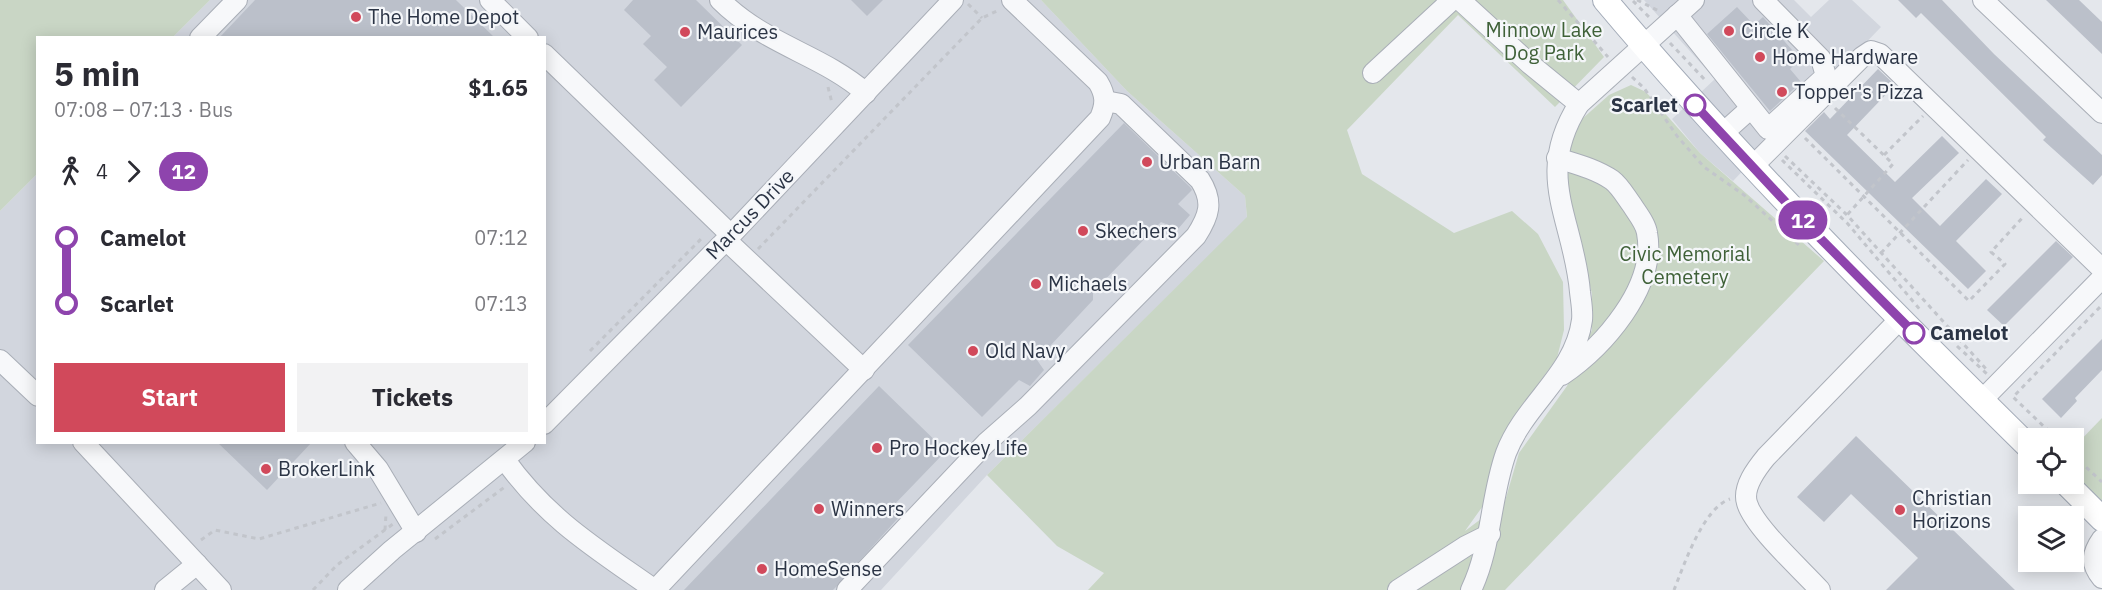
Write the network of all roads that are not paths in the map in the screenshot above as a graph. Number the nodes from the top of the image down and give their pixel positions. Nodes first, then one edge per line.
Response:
1 (237, 0) edge
2 (490, 0) edge
3 (720, 0) edge
4 (953, 0) edge
5 (1452, 0) edge
6 (1460, 0) edge
7 (1605, 0) edge
8 (1694, 0) edge
9 (1763, 0) edge
10 (1983, 0) edge
11 (1007, 5) edge
12 (1662, 28) junction
13 (202, 36) edge
14 (526, 36) edge
15 (546, 56) edge
16 (1373, 74) dead end
17 (859, 87) junction
18 (1105, 101) junction
19 (1579, 104) junction
20 (1751, 108) junction
21 (2102, 113) edge
22 (1722, 134) junction
23 (1557, 158) junction
24 (1753, 166) junction
25 (724, 232) junction
26 (2102, 269) edge
27 (2102, 278) edge
28 (1911, 316) junction
29 (0, 360) edge
30 (864, 370) junction
31 (1559, 377) junction
32 (1989, 385) junction
33 (36, 394) edge
34 (546, 422) edge
35 (2018, 430) edge
36 (85, 444) edge
37 (357, 444) edge
38 (523, 444) edge
39 (505, 460) junction
40 (2077, 494) edge
41 (2102, 519) edge
42 (1490, 534) junction
43 (423, 537) junction
44 (2102, 538) edge
45 (197, 564) junction
46 (2102, 578) edge
47 (216, 585) edge
48 (165, 590) edge
49 (231, 590) edge
50 (348, 590) edge
51 (655, 590) edge
52 (847, 590) edge
53 (1398, 590) edge
54 (1471, 590) edge
55 (1820, 590) edge

1 - 13 street
2 - 14 street
3 - 17 street
4 - 17 street, Marcus Drive
5 - 16 street
6 - 19 street
7 - 12 main road
8 - 12 street
9 - 20 street
10 - 21 street
11 - 18 street
12 - 19 street
12 - 20 street
12 - 22 main road
15 - 25 street
17 - 25 street, Marcus Drive
18 - 30 street
18 - 52 street
19 - 23 street
20 - 22 street
22 - 24 main road
23 - 31 street
23 - 31 street
24 - 26 street
24 - 28 main road
25 - 30 street
25 - 34 street, Marcus Drive
27 - 32 street
28 - 32 main road
28 - 55 street
29 - 33 street
30 - 51 street
31 - 42 street
32 - 35 main road
36 - 45 street
37 - 43 street
38 - 39 street
39 - 43 street
39 - 51 street
40 - 41 main road
42 - 53 street
42 - 54 street
43 - 50 street
44 - 46 street
45 - 47 street
45 - 48 street
47 - 49 street

